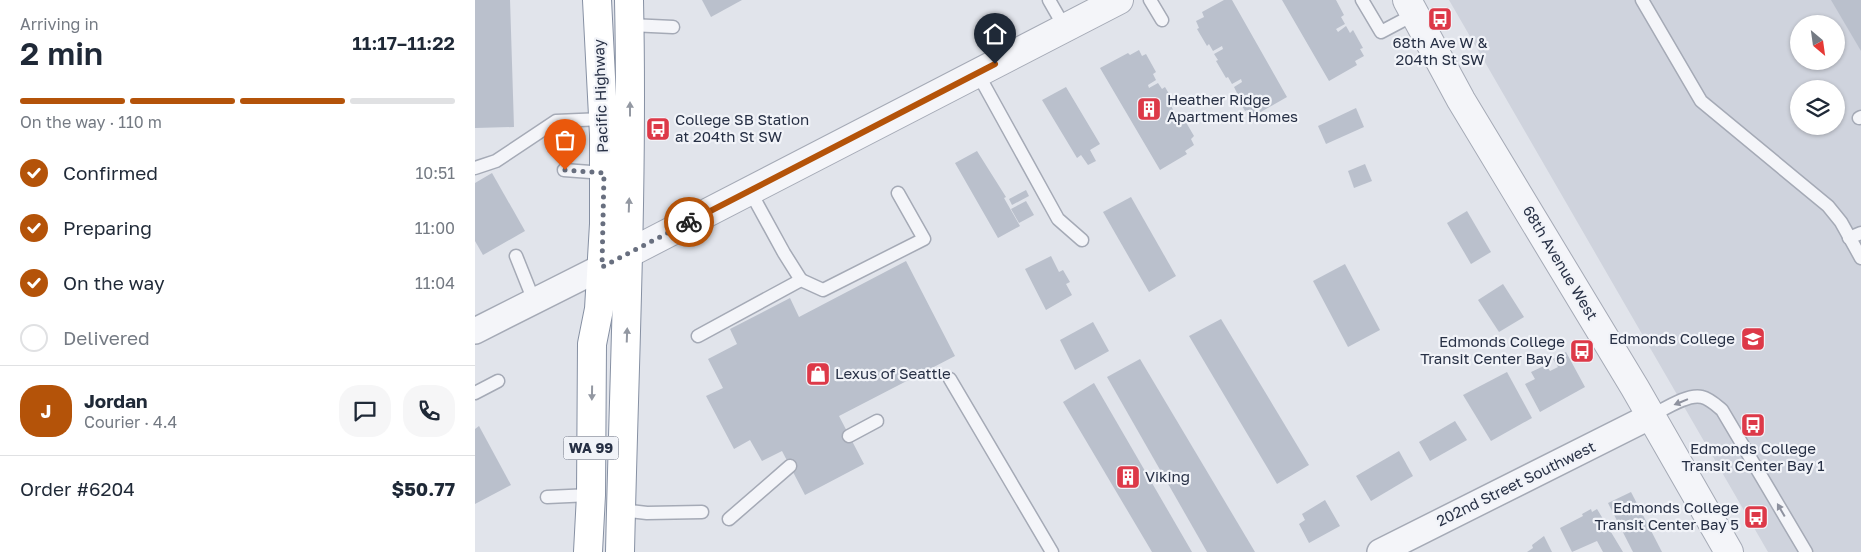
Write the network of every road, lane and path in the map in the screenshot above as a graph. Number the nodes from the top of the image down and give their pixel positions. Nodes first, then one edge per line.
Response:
1 (597, 0) edge
2 (1049, 0) edge
3 (1119, 0) edge
4 (1150, 0) edge
5 (1362, 0) edge
6 (1642, 0) edge
7 (1411, 7) edge
8 (630, 13) edge
9 (1162, 20) dead end
10 (673, 27) dead end
11 (1065, 28) junction
12 (978, 74) junction
13 (603, 119) junction
14 (475, 168) edge
15 (565, 170) dead end
16 (604, 173) junction
17 (750, 191) junction
18 (898, 193) dead end
19 (1855, 235) edge
20 (1081, 240) dead end
21 (629, 252) junction
22 (516, 256) dead end
23 (1861, 258) edge
24 (602, 267) junction
25 (801, 280) junction
26 (534, 301) junction
27 (475, 330) edge
28 (698, 336) dead end
29 (950, 379) dead end
30 (498, 381) dead end
31 (475, 393) edge
32 (1651, 416) junction
33 (877, 421) dead end
34 (849, 436) dead end
35 (790, 466) dead end
36 (591, 495) junction
37 (547, 497) dead end
38 (621, 510) junction
39 (702, 512) dead end
40 (729, 519) dead end
41 (588, 552) edge
42 (620, 552) edge
43 (1052, 552) edge
44 (1380, 552) edge
45 (1729, 552) edge
46 (1806, 552) edge

1 - 13 highway, Pacific Highway / WA 99
2 - 11 lane
3 - 11 street
4 - 9 lane
5 - 7 lane
6 - 19 lane
7 - 32 street, 68th Avenue West
8 - 10 lane
21 -> 8 highway, Pacific Highway / WA 99
11 - 12 street
12 - 17 street
12 - 20 lane
13 - 14 lane
13 - 16 highway, Pacific Highway / WA 99
15 - 16 lane
16 - 24 highway, Pacific Highway / WA 99
17 - 21 street
17 - 25 lane
18 - 25 lane
19 - 23 lane
21 - 24 street
38 -> 21 highway, Pacific Highway / WA 99
22 - 26 lane
24 - 26 street
24 -> 36 highway, Pacific Highway / WA 99
25 - 28 lane
26 - 27 street
29 - 43 lane
30 - 31 lane
32 - 44 street, 202nd Street Southwest
32 - 45 street, 68th Avenue West
46 -> 32 lane
33 - 34 lane
35 - 40 lane
36 - 37 lane
36 - 41 highway, Pacific Highway / WA 99
38 - 39 lane
38 - 42 highway, Pacific Highway / WA 99

